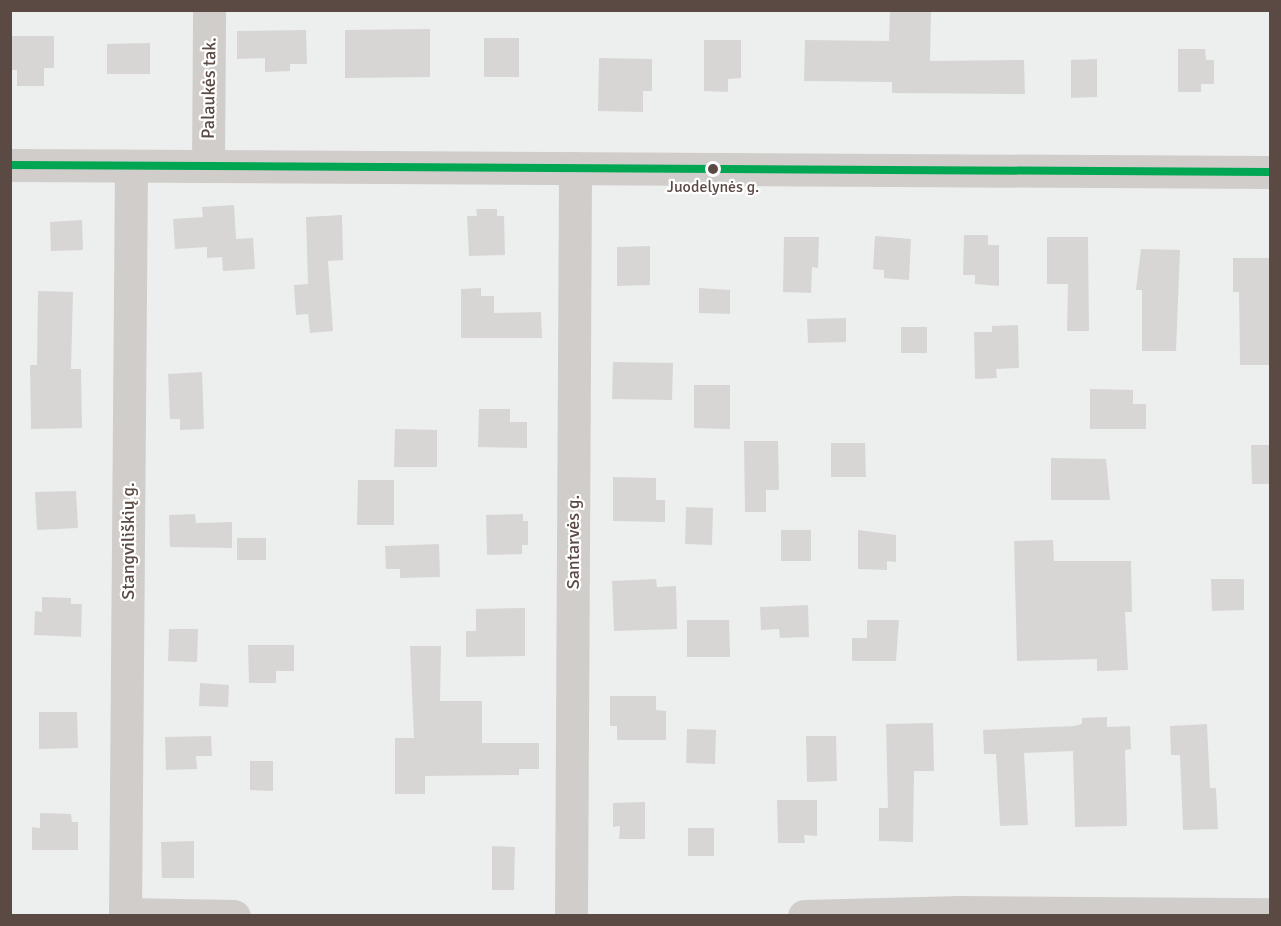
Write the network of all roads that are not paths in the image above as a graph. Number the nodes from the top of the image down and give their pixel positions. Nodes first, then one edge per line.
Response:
1 (210, 10) edge
2 (10, 165) edge
3 (131, 166) junction
4 (208, 166) junction
5 (575, 168) junction
6 (1270, 172) edge
7 (1270, 914) edge
8 (125, 915) edge
9 (234, 915) edge
10 (571, 915) edge
11 (804, 915) edge

1 - 4 street, Palaukės tak.
2 - 3 street
3 - 4 street
3 - 8 street, Stangviliškių g.
4 - 5 street
5 - 6 street
5 - 10 street, Santarvės g.
7 - 11 street
8 - 9 street

